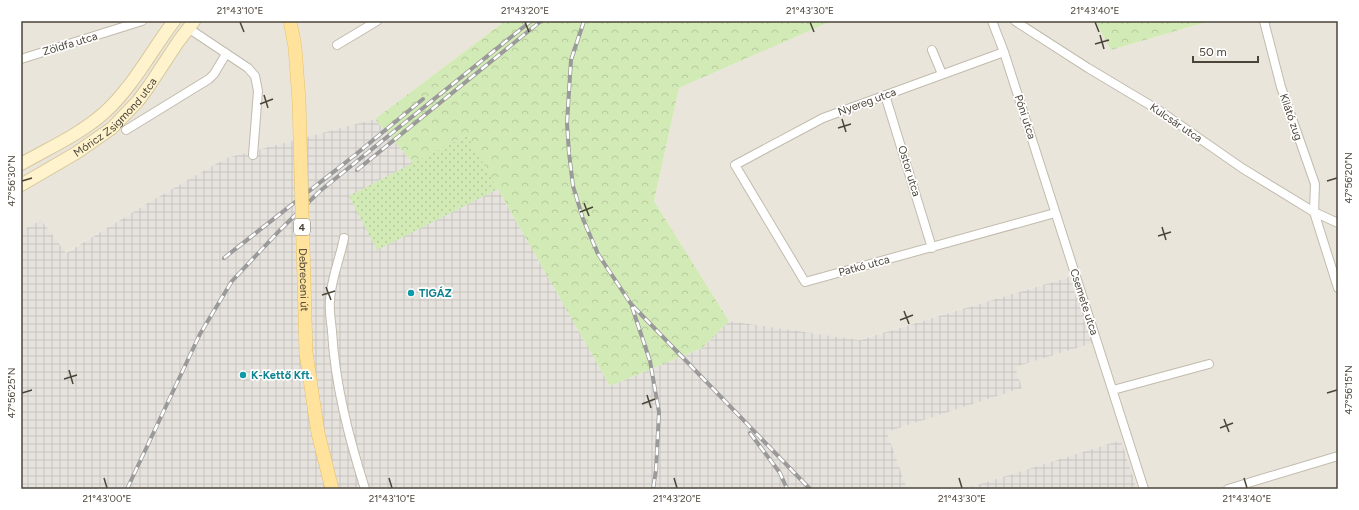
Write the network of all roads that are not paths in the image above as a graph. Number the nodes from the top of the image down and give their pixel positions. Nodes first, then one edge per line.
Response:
1 (142, 21) edge
2 (174, 21) edge
3 (290, 21) edge
4 (377, 21) edge
5 (992, 21) edge
6 (1015, 21) edge
7 (1264, 21) edge
8 (191, 25) edge
9 (337, 45) dead end
10 (932, 50) dead end
11 (1004, 52) junction
12 (226, 54) junction
13 (21, 59) edge
14 (942, 74) junction
15 (885, 95) junction
16 (126, 130) dead end
17 (253, 155) dead end
18 (21, 164) edge
19 (735, 165) joint
20 (21, 185) edge
21 (1314, 212) junction
22 (1055, 213) junction
23 (1338, 223) edge
24 (344, 238) dead end
25 (932, 248) junction
26 (1338, 288) edge
27 (1209, 364) dead end
28 (1113, 390) junction
29 (1338, 456) edge
30 (332, 489) edge
31 (365, 489) edge
32 (1144, 489) edge
33 (1228, 489) edge

1 - 13 street, Zöldfa utca
2 - 18 main road, Móricz Zsigmond utca
3 - 30 main road, Debreceni út / 4, bridge
4 - 9 street
5 - 11 street, Póni utca
6 - 21 street, Kulcsár utca
7 - 21 street, Kilátó zug
8 - 12 street, Móricz Zsigmond utca
8 - 20 main road, Móricz Zsigmond utca
10 - 14 street
11 - 14 street, Nyereg utca
11 - 22 street, Póni utca
12 - 16 street, Móricz Zsigmond utca
12 - 17 street
14 - 15 street, Nyereg utca
15 - 19 street, Nyereg utca
15 - 25 street, Ostor utca
19 - 25 street, Patkó utca
21 - 23 street, Kulcsár utca
21 - 26 street, Kilátó zug
22 - 25 street, Patkó utca
22 - 28 street, Csemete utca
24 - 31 street
27 - 28 street
28 - 32 street, Csemete utca
29 - 33 street

